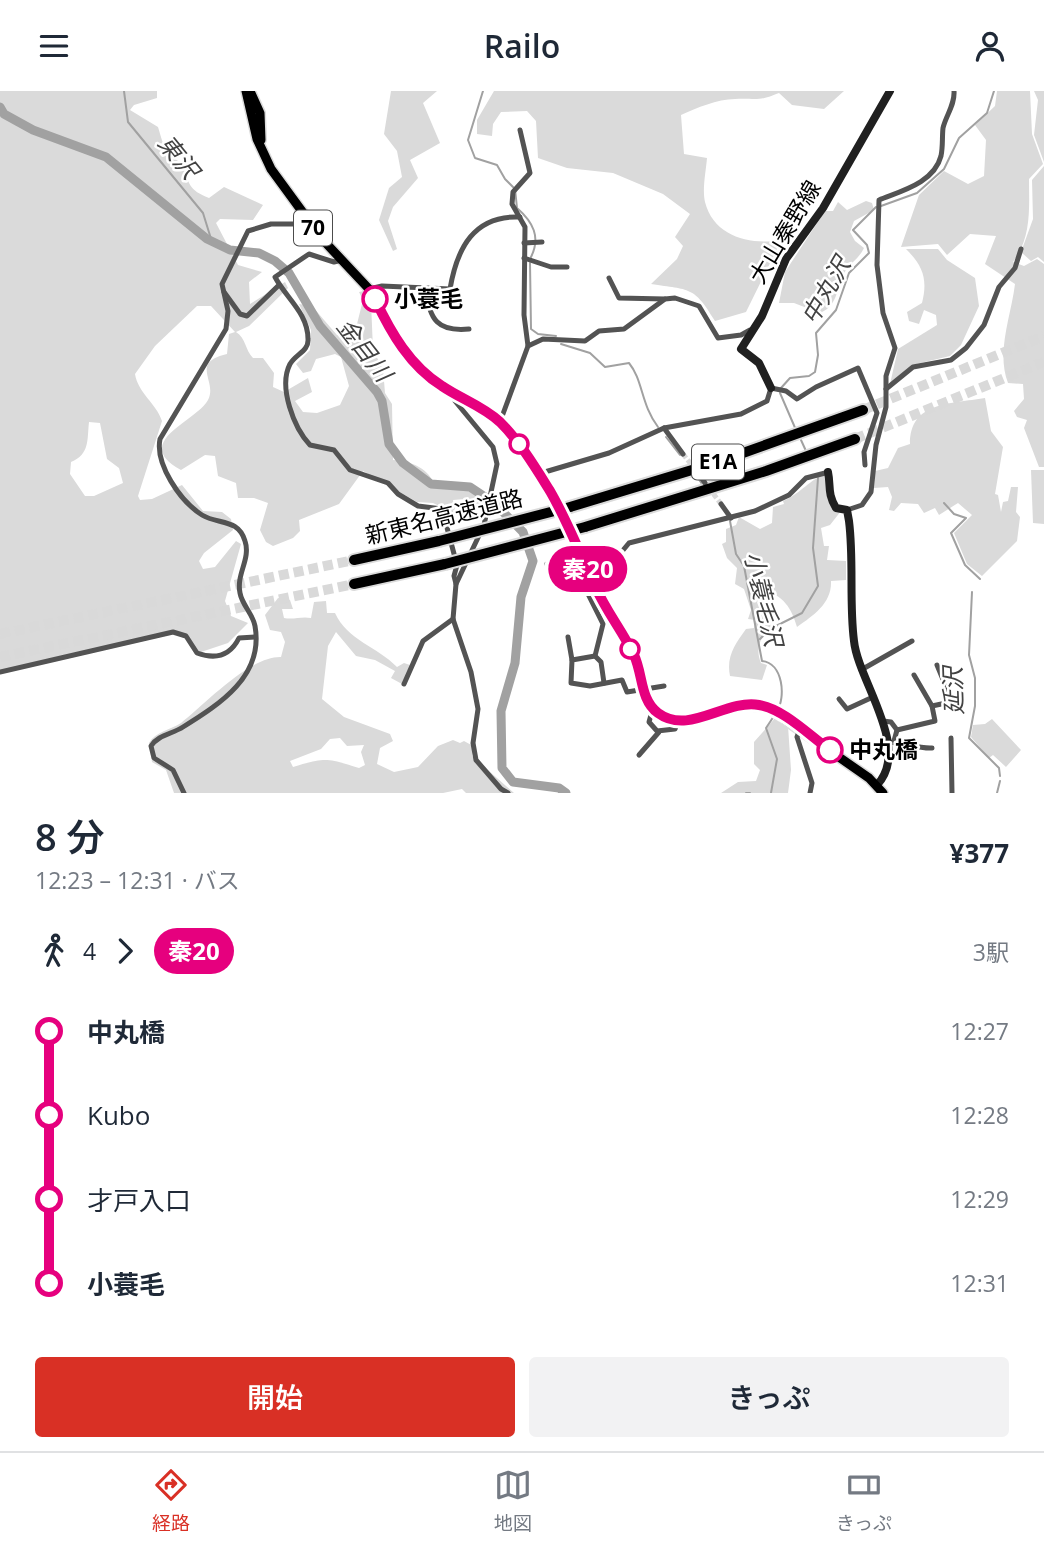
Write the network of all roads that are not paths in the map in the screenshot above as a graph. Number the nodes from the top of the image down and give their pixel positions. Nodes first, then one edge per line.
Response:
1 (248, 91) edge
2 (890, 91) edge
3 (954, 91) edge
4 (520, 130) dead end
5 (519, 213) junction
6 (311, 225) junction
7 (524, 243) junction
8 (540, 243) dead end
9 (1021, 249) dead end
10 (527, 259) junction
11 (342, 260) junction
12 (567, 267) dead end
13 (609, 278) dead end
14 (279, 285) junction
15 (369, 289) junction
16 (426, 289) junction
17 (222, 290) junction
18 (665, 299) junction
19 (765, 303) junction
20 (469, 329) dead end
21 (528, 346) junction
22 (777, 389) junction
23 (886, 389) junction
24 (453, 393) junction
25 (863, 410) tunnel mouth
26 (500, 422) junction
27 (664, 428) junction
28 (855, 439) tunnel mouth
29 (683, 454) tunnel mouth
30 (865, 464) dead end
31 (829, 471) joint
32 (538, 474) junction
33 (721, 504) tunnel mouth
34 (847, 510) junction
35 (730, 517) junction
36 (354, 560) tunnel mouth
37 (547, 564) dead end
38 (354, 584) tunnel mouth
39 (456, 584) junction
40 (592, 588) junction
41 (453, 619) junction
42 (255, 637) junction
43 (568, 637) dead end
44 (912, 641) dead end
45 (595, 656) junction
46 (572, 660) junction
47 (937, 665) dead end
48 (861, 670) junction
49 (0, 672) edge
50 (914, 675) dead end
51 (604, 683) junction
52 (404, 684) dead end
53 (664, 686) dead end
54 (644, 690) junction
55 (873, 697) junction
56 (839, 699) dead end
57 (932, 706) junction
58 (653, 708) junction
59 (883, 720) junction
60 (678, 721) junction
61 (800, 729) junction
62 (897, 730) junction
63 (659, 732) junction
64 (951, 739) dead end
65 (890, 742) junction
66 (932, 748) dead end
67 (639, 755) dead end
68 (877, 785) junction
69 (184, 793) edge
70 (508, 793) edge
71 (810, 793) edge
72 (883, 793) edge
73 (952, 793) edge

1 - 6 main road, 70
2 - 19 main road, 大山秦野線
3 - 23 street
4 - 5 street
5 - 7 street
5 - 16 street
6 - 11 main road, 70
6 - 17 street
7 - 8 street
7 - 10 street
9 - 23 street
10 - 12 street
10 - 21 street
11 - 14 street
11 - 15 main road, 70
13 - 18 street
14 - 17 street
14 - 39 street
15 - 16 street
15 - 24 main road, 70
16 - 20 street
17 - 42 street
18 - 19 street
18 - 21 street
19 - 22 main road, 大山秦野線
21 - 26 street
22 - 27 street
22 - 30 street
23 - 34 street
24 - 26 main road, 70
24 - 39 street
25 - 36 highway, 新東名高速道路 / E1A, bridge
26 - 32 main road, 70
27 - 29 street
27 - 32 street
28 - 38 highway, 新東名高速道路 / E1A, bridge
31 - 34 main road
31 - 35 street
32 - 40 main road, 70
33 - 35 street
34 - 48 main road
35 - 40 street
37 - 40 street
39 - 41 street
40 - 45 street
40 - 54 main road, 70
41 - 52 street
41 - 70 street
42 - 49 street
42 - 69 street
43 - 46 street
44 - 48 street
45 - 46 street
45 - 51 street
46 - 51 street
47 - 57 street
48 - 55 main road
50 - 57 street
51 - 54 street
53 - 54 street
54 - 58 main road, 70
55 - 56 street
55 - 59 main road
57 - 62 street
58 - 60 main road
58 - 63 street
59 - 62 street
59 - 65 main road
60 - 61 main road
60 - 63 street
61 - 68 main road
61 - 71 street
62 - 65 street
63 - 67 street
64 - 73 street
65 - 66 street
65 - 68 main road
68 - 72 main road

